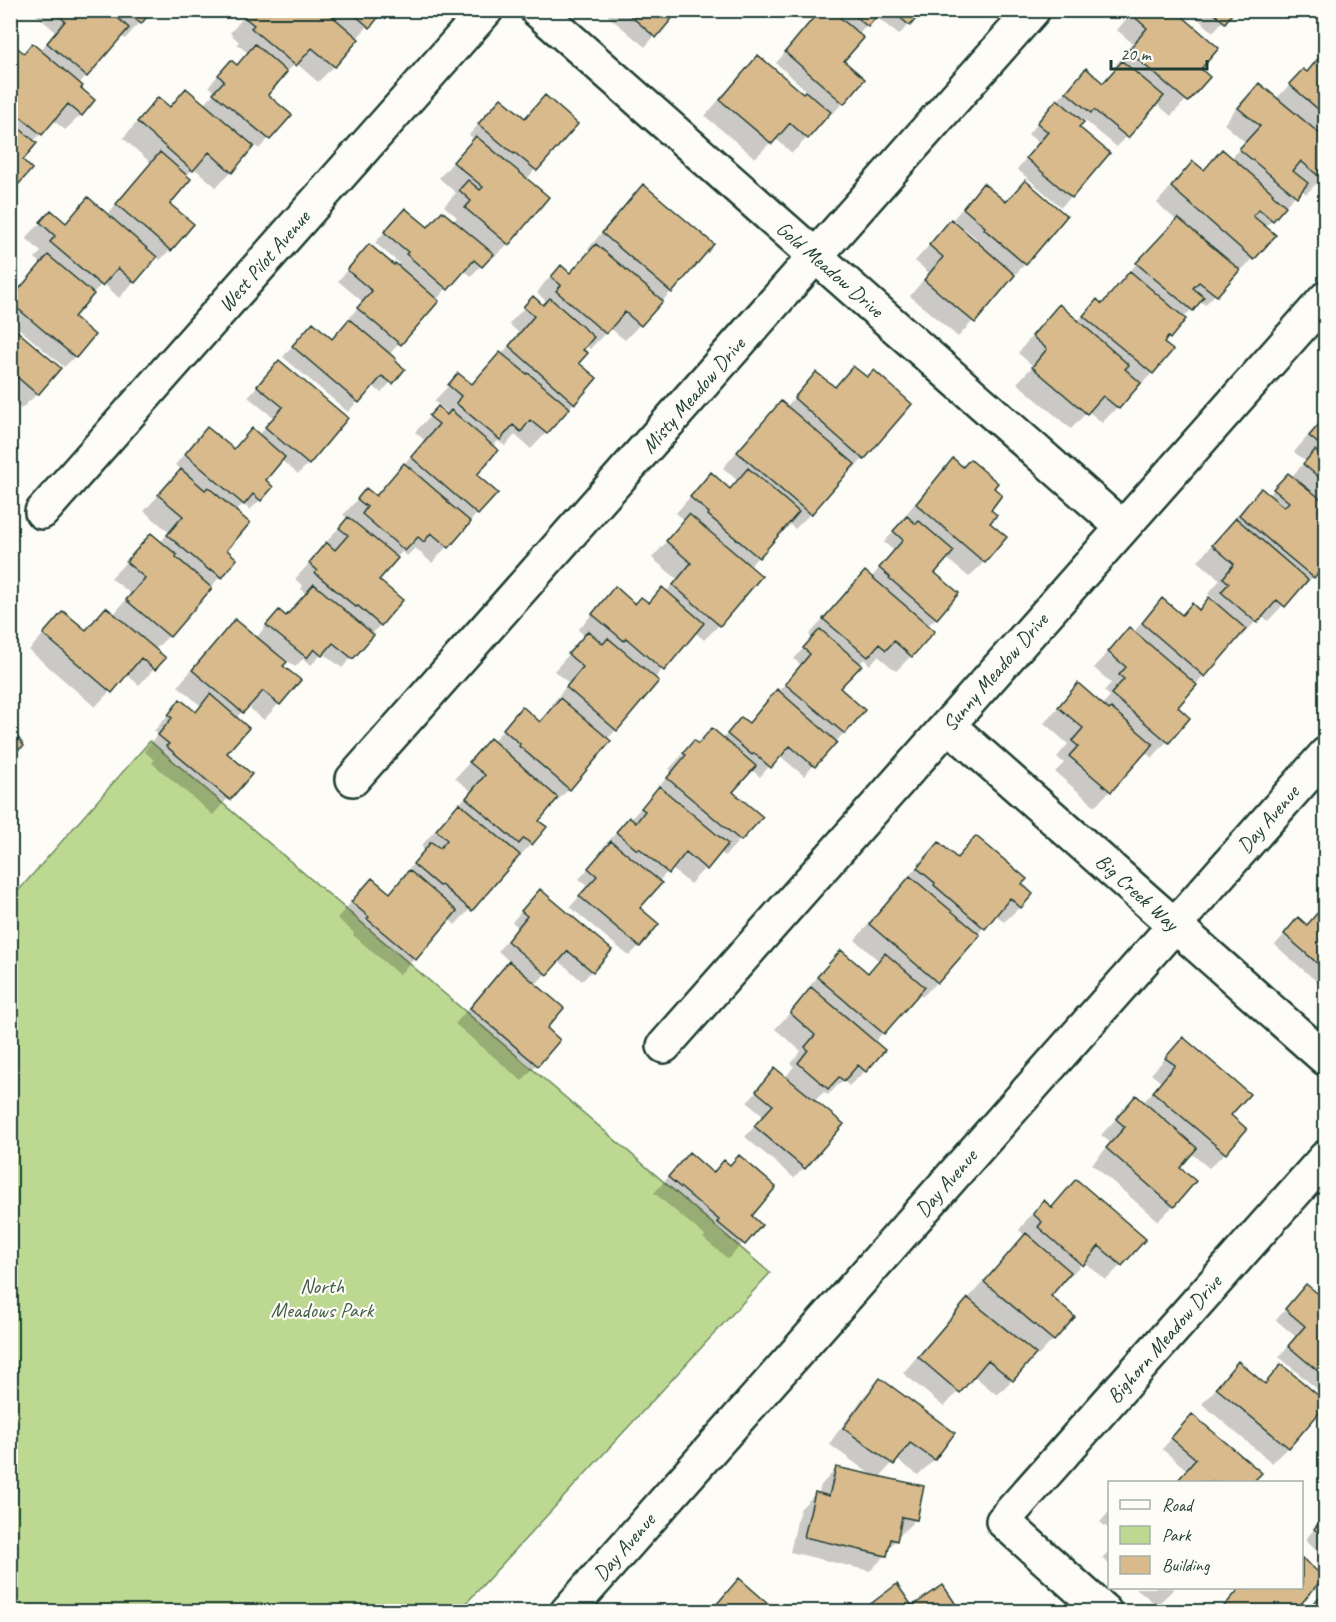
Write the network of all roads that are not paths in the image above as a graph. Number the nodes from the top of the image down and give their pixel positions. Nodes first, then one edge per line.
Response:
1 (486, 10) edge
2 (537, 10) edge
3 (1033, 10) edge
4 (815, 256) junction
5 (1326, 298) edge
6 (42, 512) dead end
7 (1122, 527) junction
8 (948, 725) junction
9 (1326, 754) edge
10 (353, 779) dead end
11 (1174, 925) junction
12 (664, 1046) dead end
13 (1326, 1059) edge
14 (1326, 1157) edge
15 (567, 1611) edge
16 (1106, 1611) edge

1 - 6 street, West Pilot Avenue
2 - 4 street, Gold Meadow Drive
3 - 4 street, Misty Meadow Drive
4 - 7 street, Gold Meadow Drive
4 - 10 street, Misty Meadow Drive
5 - 7 street, Sunny Meadow Drive
7 - 8 street, Sunny Meadow Drive
8 - 11 street, Big Creek Way
8 - 12 street, Sunny Meadow Drive
9 - 11 street, Day Avenue
11 - 13 street, Big Creek Way
11 - 15 street, Day Avenue
14 - 16 street, Bighorn Meadow Drive

